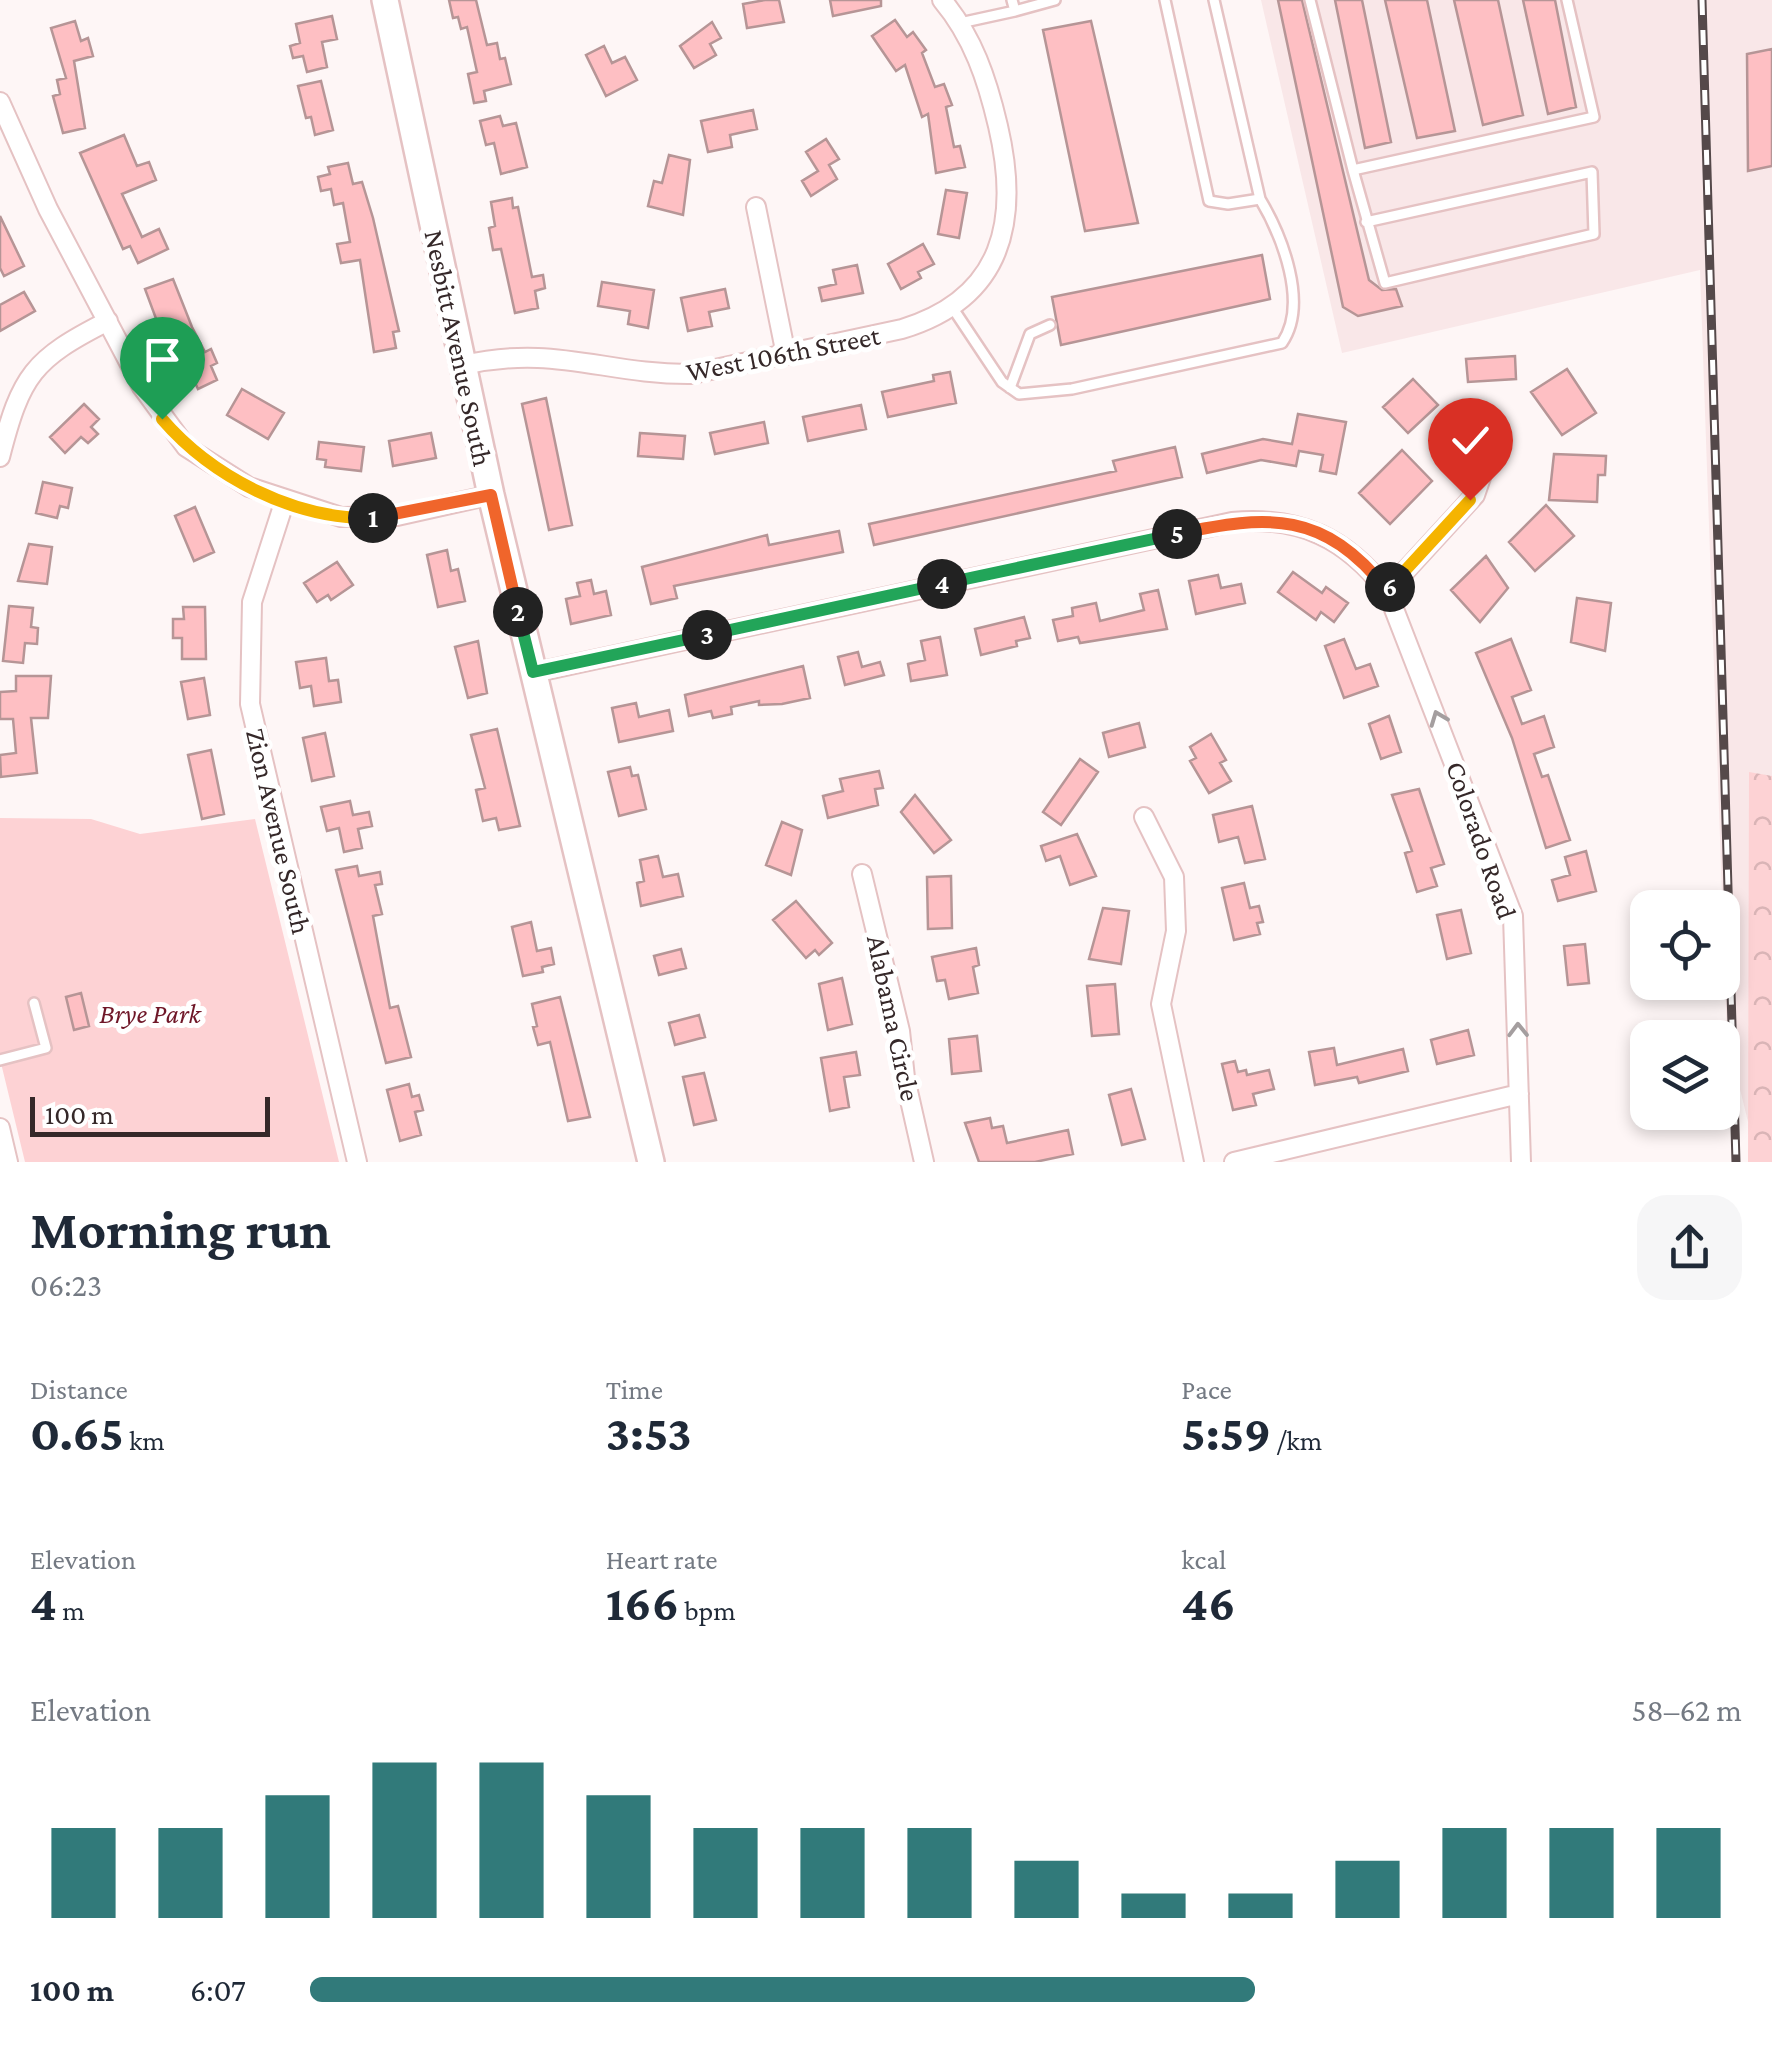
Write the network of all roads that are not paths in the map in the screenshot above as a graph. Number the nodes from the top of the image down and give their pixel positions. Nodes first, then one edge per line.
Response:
1 (385, 0) edge
2 (942, 0) edge
3 (1012, 0) edge
4 (1055, 0) edge
5 (1166, 0) edge
6 (1214, 0) edge
7 (1310, 0) edge
8 (1568, 0) edge
9 (1015, 11) junction
10 (960, 23) junction
11 (0, 102) edge
12 (1354, 170) junction
13 (1260, 199) junction
14 (756, 207) dead end
15 (1366, 222) junction
16 (952, 307) junction
17 (108, 321) junction
18 (1050, 325) dead end
19 (786, 355) junction
20 (464, 366) junction
21 (1010, 388) junction
22 (0, 457) edge
23 (1487, 460) dead end
24 (491, 495) junction
25 (285, 500) junction
26 (1387, 590) junction
27 (533, 672) junction
28 (1144, 817) dead end
29 (862, 874) dead end
30 (34, 1002) dead end
31 (0, 1060) edge
32 (1519, 1094) junction
33 (0, 1128) edge
34 (8, 1162) edge
35 (357, 1162) edge
36 (651, 1162) edge
37 (924, 1162) edge
38 (1194, 1162) edge
39 (1234, 1162) edge
40 (1520, 1162) edge

1 - 20 street, Nesbitt Avenue South
2 - 10 street, West 106th Street
3 - 9 lane
4 - 9 lane
5 - 13 lane
6 - 13 lane
7 - 12 lane
8 - 12 lane
9 - 10 lane
10 - 16 street, West 106th Street
11 - 17 street
12 - 15 lane
13 - 21 lane
14 - 19 street
15 - 15 lane
16 - 19 street, West 106th Street
16 - 21 lane
17 - 22 street
17 - 25 street
18 - 21 lane
19 - 20 street, West 106th Street
20 - 24 street, Nesbitt Avenue South
23 - 26 street
24 - 25 street
24 - 27 street, Nesbitt Avenue South
25 - 35 street, Zion Avenue South
26 - 27 street
32 -> 26 street, Colorado Road
27 - 36 street, Nesbitt Avenue South
28 - 38 street
29 - 37 street, Alabama Circle
30 - 31 lane
32 - 39 street
32 - 40 street, Colorado Road
33 - 34 street

